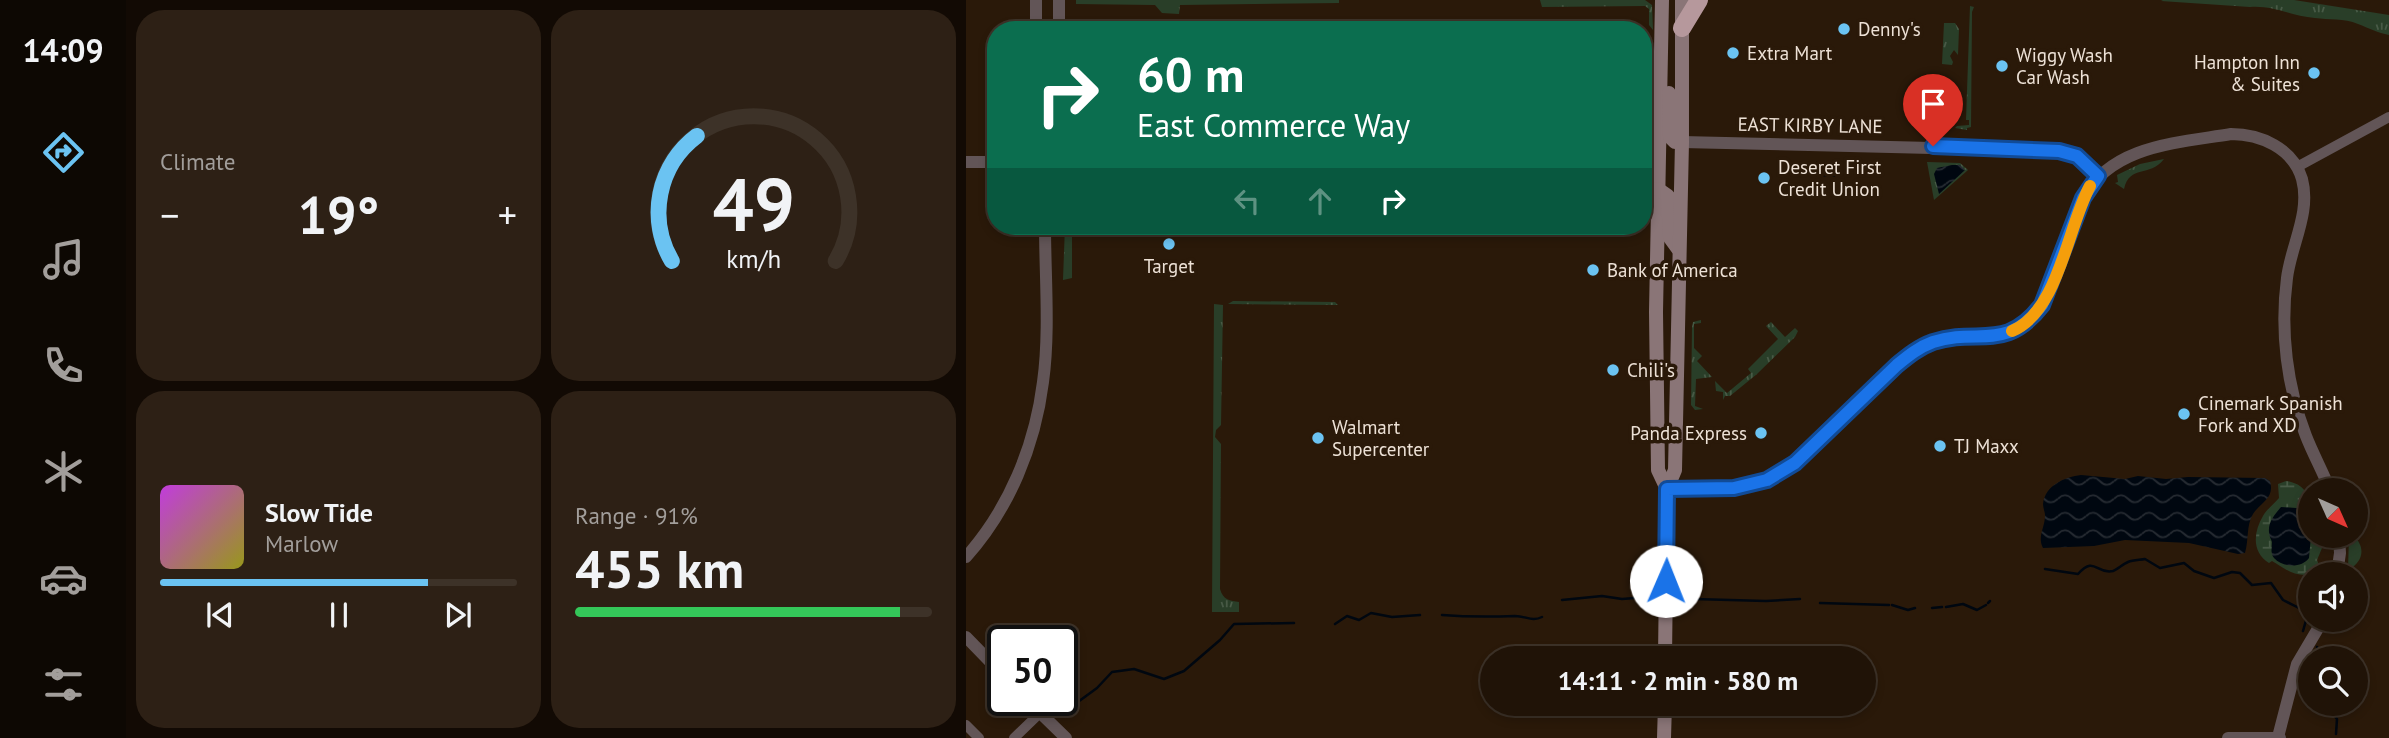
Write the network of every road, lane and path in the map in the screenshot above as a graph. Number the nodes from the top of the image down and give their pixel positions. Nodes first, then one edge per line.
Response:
1 (1036, 0) edge
2 (1059, 0) edge
3 (1662, 0) edge
4 (1682, 0) edge
5 (1699, 0) edge
6 (1036, 21) edge
7 (1059, 21) edge
8 (1682, 28) junction
9 (1661, 80) junction
10 (2389, 117) edge
11 (1682, 142) junction
12 (966, 162) edge
13 (987, 162) edge
14 (2297, 167) junction
15 (2098, 176) junction
16 (1658, 189) junction
17 (1045, 235) edge
18 (1679, 250) junction
19 (2325, 478) edge
20 (1667, 489) junction
21 (966, 557) edge
22 (2316, 632) edge
23 (966, 637) edge
24 (1665, 646) edge
25 (987, 659) edge
26 (1037, 716) edge
27 (1043, 716) edge
28 (1665, 716) edge
29 (966, 725) edge
30 (979, 738) edge
31 (1014, 738) edge
32 (1066, 738) edge
33 (1664, 738) edge
34 (2228, 738) edge
35 (2279, 738) edge

1 - 6 street
2 - 7 street
3 - 9 main road
4 - 8 main road
5 - 8 highway
8 - 11 main road
9 - 11 main road
9 - 16 main road
10 - 14 street
11 - 15 street, EAST KIRBY LANE
11 - 18 main road
12 - 13 street
14 - 15 street
14 - 19 street
15 - 20 street
16 - 18 main road
16 - 20 main road
17 - 21 street
18 - 20 main road
20 - 24 main road
22 - 35 street
23 - 25 street
26 - 31 street
27 - 32 street
28 - 33 main road
29 - 30 street
34 - 35 street

